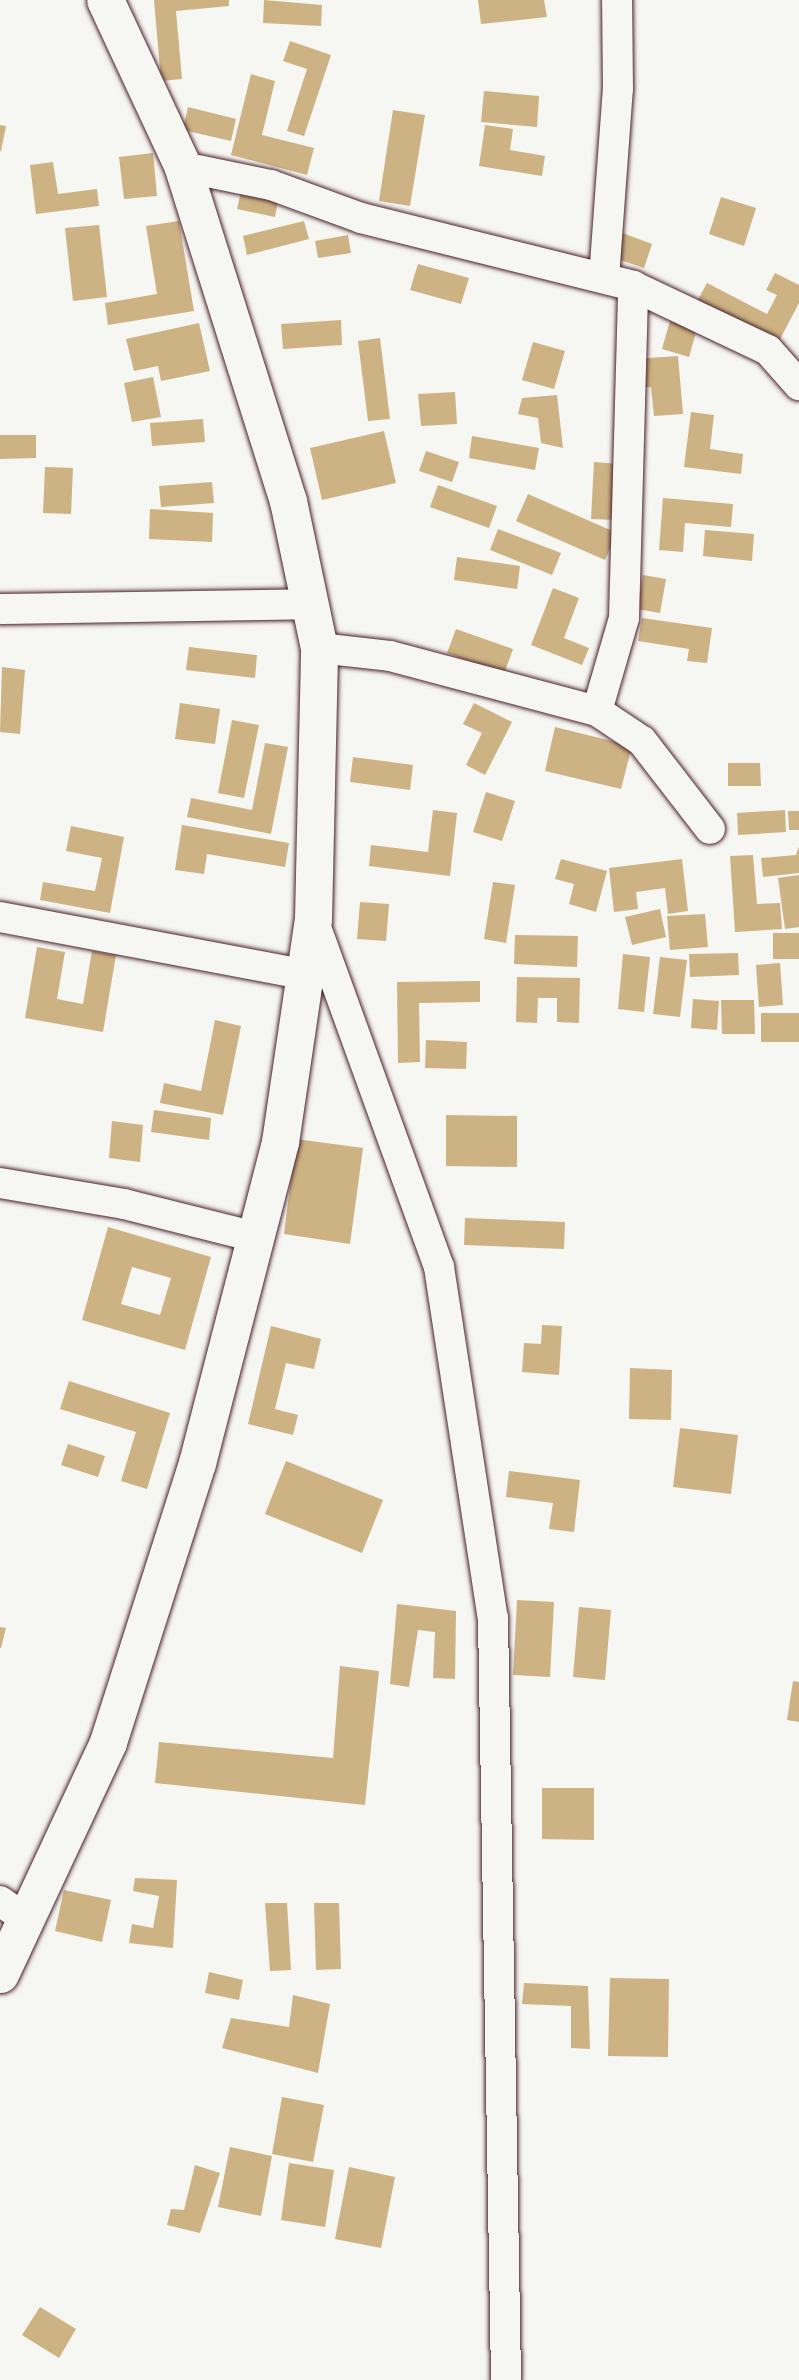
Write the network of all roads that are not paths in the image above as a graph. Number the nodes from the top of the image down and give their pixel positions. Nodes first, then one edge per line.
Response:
1 (105, 0) edge
2 (617, 0) edge
3 (183, 167) junction
4 (604, 278) junction
5 (633, 286) junction
6 (799, 385) edge
7 (310, 604) junction
8 (0, 610) edge
9 (319, 648) junction
10 (597, 711) junction
11 (710, 829) dead end
12 (0, 917) edge
13 (313, 919) junction
14 (301, 974) junction
15 (0, 1183) edge
16 (256, 1237) junction
17 (13, 1910) edge
18 (0, 1974) edge
19 (506, 2380) edge

1 - 3 street
2 - 4 street
3 - 4 street
3 - 7 street
4 - 5 street
5 - 6 street
5 - 10 street
7 - 8 street
7 - 9 street
9 - 10 street
9 - 13 street
10 - 11 street
12 - 14 street
13 - 14 street
13 - 19 street
14 - 16 street
15 - 16 street
16 - 17 street
17 - 18 street

